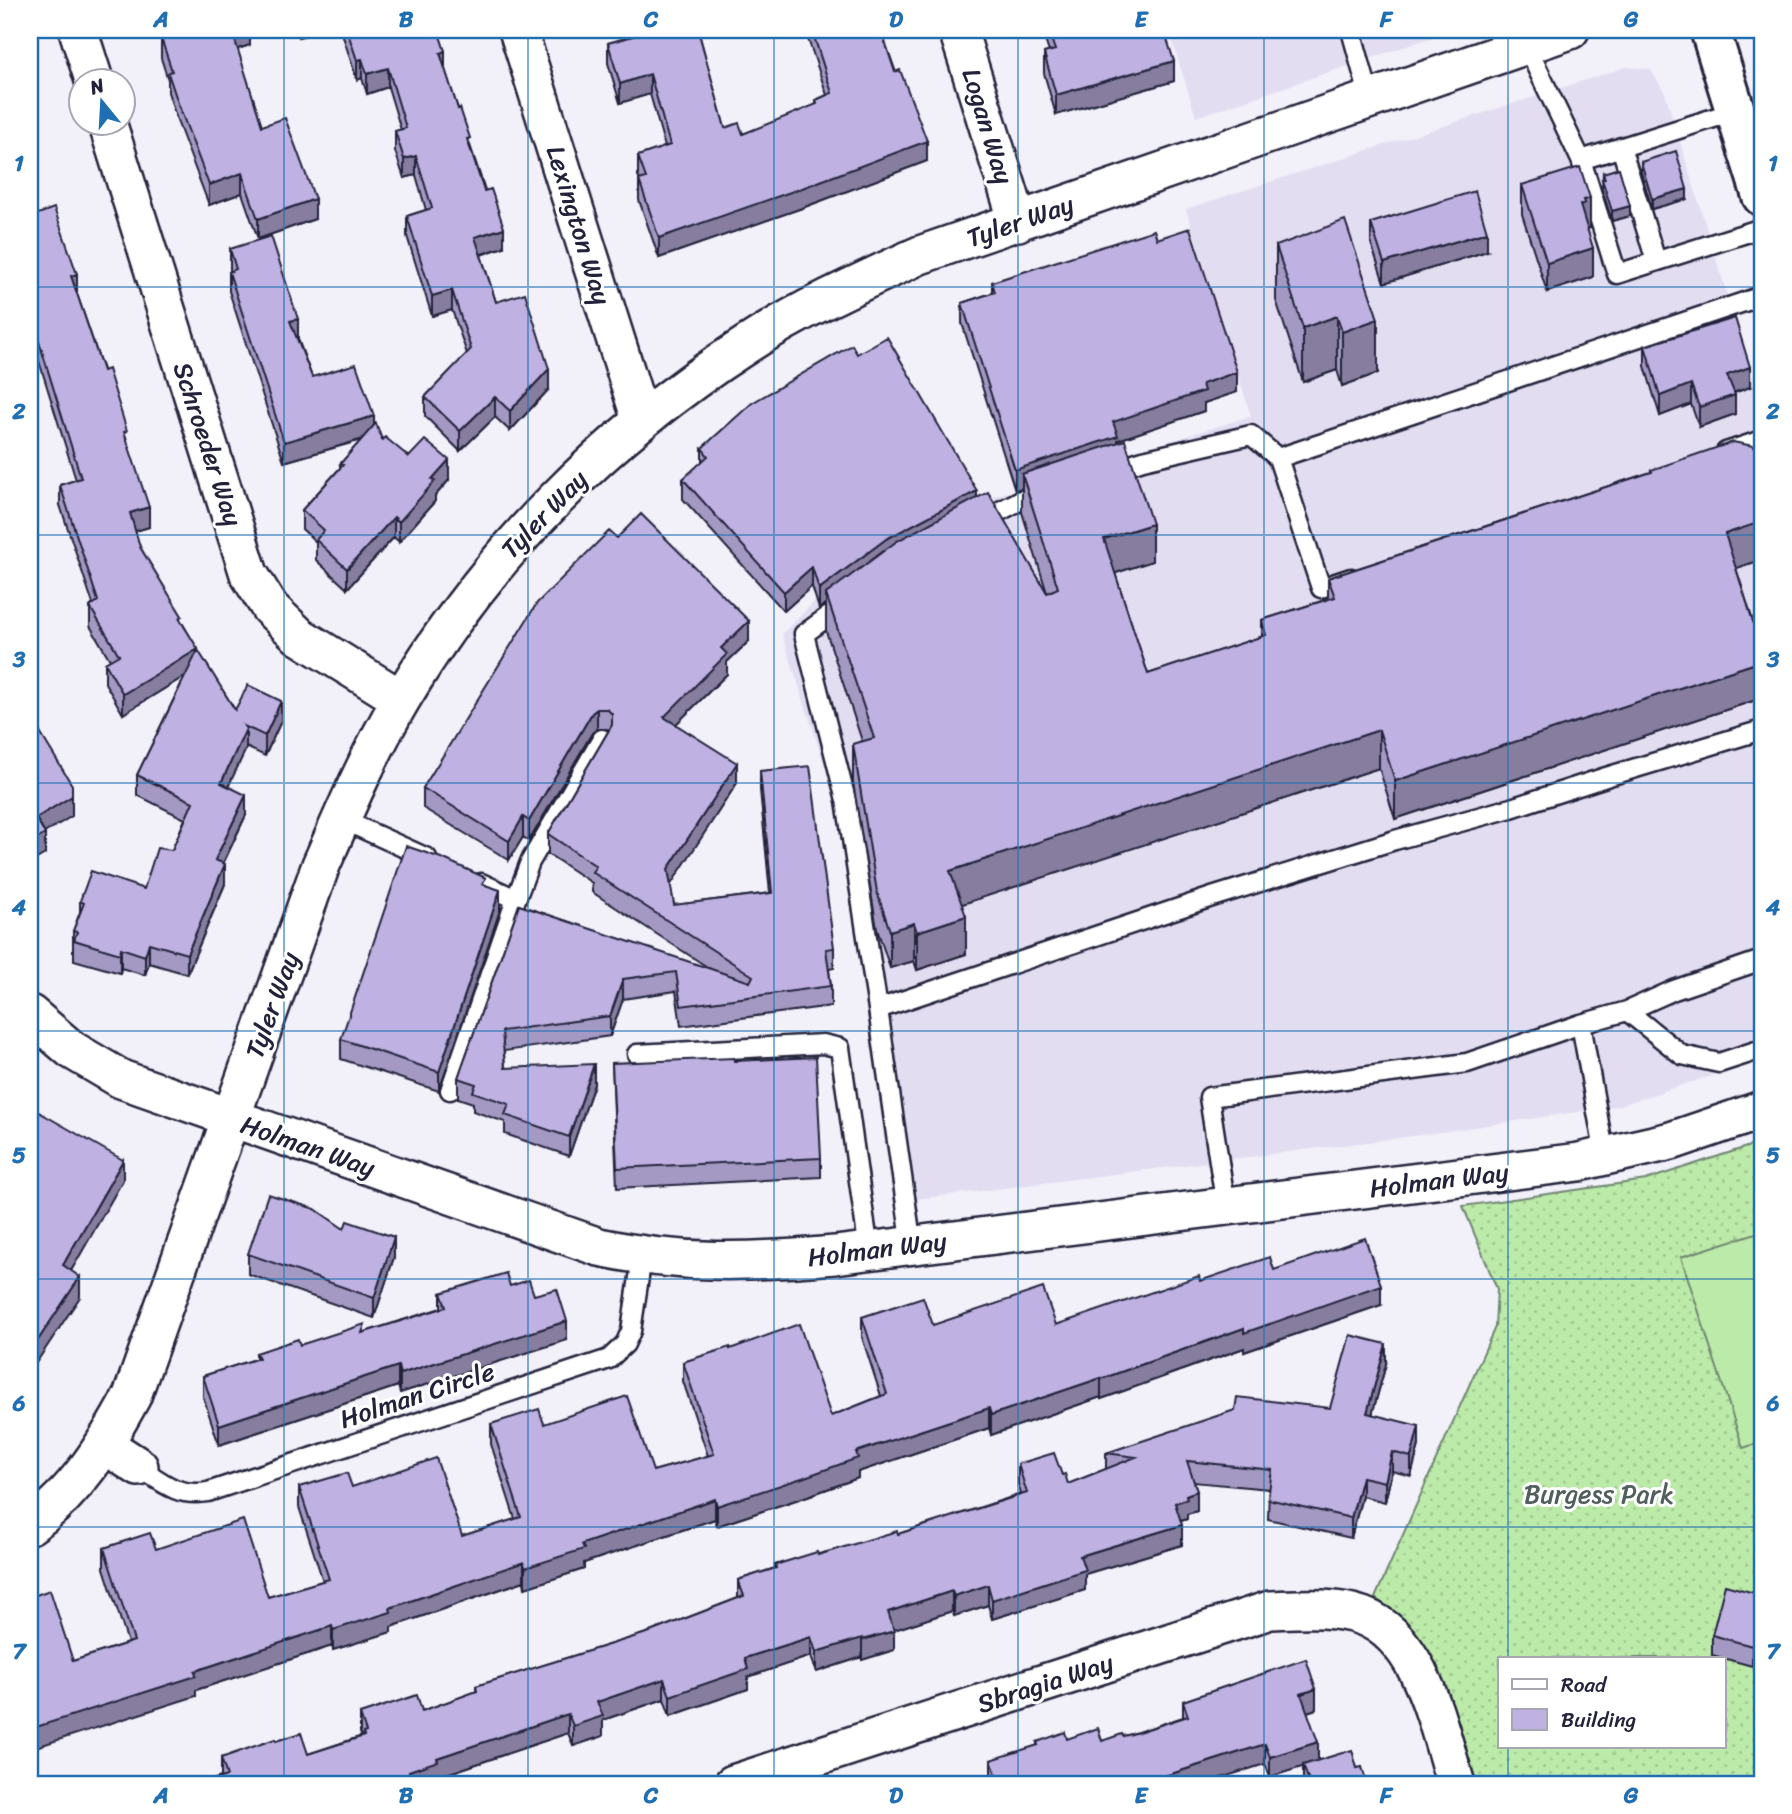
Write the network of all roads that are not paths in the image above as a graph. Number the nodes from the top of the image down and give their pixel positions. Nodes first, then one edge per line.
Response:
1 (78, 30) edge
2 (518, 30) edge
3 (958, 30) edge
4 (1351, 30) edge
5 (1570, 30) edge
6 (1710, 30) edge
7 (1526, 45) junction
8 (90, 66) edge
9 (1370, 99) junction
10 (1736, 111) junction
11 (111, 136) edge
12 (1621, 147) junction
13 (1581, 160) junction
14 (1761, 189) edge
15 (1018, 222) junction
16 (1762, 228) edge
17 (1656, 261) junction
18 (1762, 296) edge
19 (641, 420) junction
20 (1762, 440) edge
21 (1278, 458) junction
22 (1710, 458) edge
23 (1094, 476) edge
24 (1058, 488) edge
25 (962, 531) edge
26 (1373, 571) edge
27 (859, 594) edge
28 (401, 699) junction
29 (1762, 730) edge
30 (602, 739) edge
31 (341, 819) junction
32 (440, 864) edge
33 (465, 876) edge
34 (516, 899) junction
35 (1762, 960) edge
36 (878, 1009) junction
37 (1627, 1011) junction
38 (30, 1014) edge
39 (1581, 1024) junction
40 (1762, 1049) edge
41 (637, 1054) dead end
42 (450, 1090) dead end
43 (1762, 1110) edge
44 (231, 1119) junction
45 (1605, 1156) junction
46 (1226, 1207) junction
47 (912, 1246) junction
48 (869, 1251) junction
49 (642, 1257) junction
50 (105, 1445) junction
51 (139, 1467) joint
52 (30, 1525) edge
53 (733, 1784) edge
54 (1456, 1784) edge

1 - 8 street
2 - 19 street, Lexington Way
3 - 15 street, Logan Way
4 - 9 lane
5 - 7 street, Tyler Way
6 - 10 main road
7 - 9 street, Tyler Way
7 - 13 lane
9 - 15 street, Tyler Way
10 - 12 lane
10 - 14 main road
11 - 28 street, Schroeder Way
12 - 13 lane
12 - 17 lane
13 - 17 lane
15 - 19 street, Tyler Way
16 - 17 lane
18 - 21 lane
19 - 28 street, Tyler Way
20 - 22 lane
21 - 23 lane
21 - 26 lane
24 - 25 lane
27 - 36 lane
28 - 31 street, Tyler Way
29 - 36 lane
30 - 34 lane
31 - 32 lane
31 - 44 street, Tyler Way
33 - 34 lane
34 - 42 lane
35 - 37 lane
36 - 47 lane
37 - 39 lane
37 - 40 lane
38 - 44 street, Holman Way
39 - 45 lane
39 - 46 lane
41 - 48 lane
43 - 45 street, Holman Way
44 - 49 street, Holman Way
44 - 50 street, Tyler Way
45 - 46 street, Holman Way
46 - 47 street, Holman Way
47 - 48 street, Holman Way
48 - 49 street, Holman Way
49 - 51 lane, Holman Circle
50 - 51 street
50 - 52 street, Tyler Way
53 - 54 street, Sbragia Way

